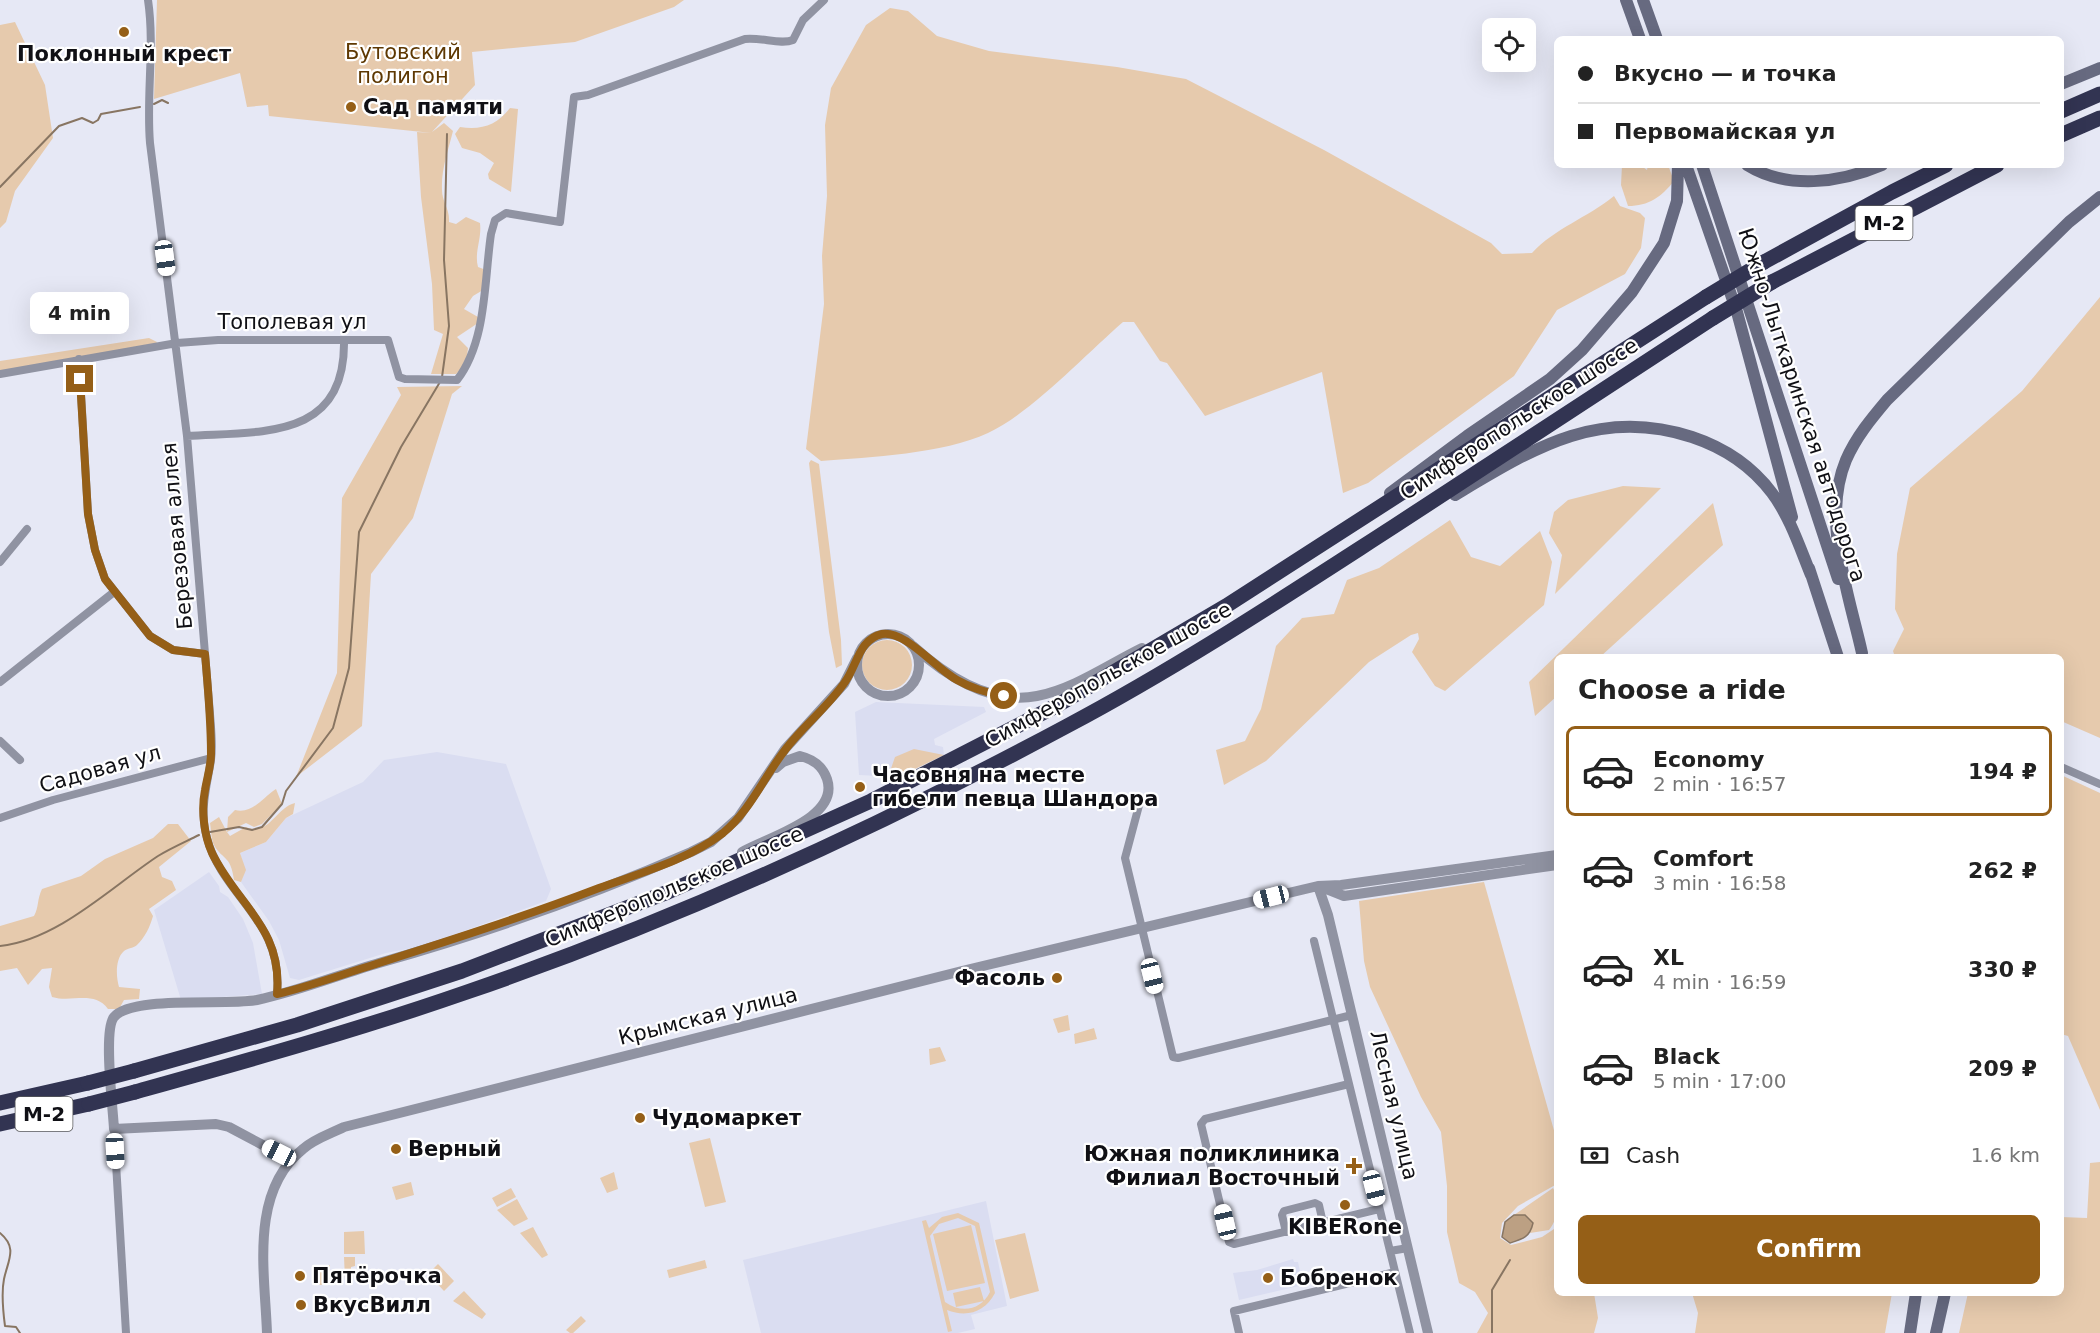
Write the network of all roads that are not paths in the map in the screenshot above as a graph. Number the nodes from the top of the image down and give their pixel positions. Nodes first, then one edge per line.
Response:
1 (148, 0) edge
2 (824, 0) edge
3 (1626, 0) edge
4 (1643, 0) edge
5 (1639, 36) edge
6 (1656, 36) edge
7 (2100, 68) edge
8 (2064, 83) edge
9 (2100, 94) edge
10 (2064, 110) edge
11 (2100, 118) edge
12 (2064, 134) edge
13 (1678, 168) edge
14 (1687, 168) edge
15 (1703, 168) edge
16 (1752, 168) edge
17 (1872, 168) edge
18 (1940, 168) edge
19 (1991, 168) edge
20 (2100, 196) edge
21 (344, 340) junction
22 (177, 343) junction
23 (79, 359) junction
24 (0, 374) edge
25 (187, 436) junction
26 (27, 529) dead end
27 (1301, 559) junction
28 (0, 562) edge
29 (1811, 575) junction
30 (1309, 581) junction
31 (114, 592) junction
32 (1226, 606) junction
33 (913, 646) junction
34 (205, 654) junction
35 (1837, 654) edge
36 (1863, 654) edge
37 (1863, 654) edge
38 (857, 658) junction
39 (0, 682) edge
40 (0, 741) edge
41 (211, 758) junction
42 (20, 760) dead end
43 (2064, 768) edge
44 (766, 779) junction
45 (2100, 784) edge
46 (1141, 798) dead end
47 (0, 818) edge
48 (1554, 855) edge
49 (1554, 865) edge
50 (687, 884) junction
51 (1318, 886) junction
52 (1140, 927) junction
53 (1314, 941) dead end
54 (277, 994) junction
55 (1352, 1015) junction
56 (1334, 1020) junction
57 (1349, 1084) junction
58 (0, 1102) edge
59 (0, 1124) edge
60 (114, 1129) junction
61 (291, 1160) junction
62 (1380, 1209) junction
63 (1323, 1223) junction
64 (1286, 1232) junction
65 (1408, 1248) junction
66 (1390, 1251) junction
67 (1395, 1272) junction
68 (1916, 1296) edge
69 (1944, 1296) edge
70 (126, 1333) edge
71 (267, 1333) edge
72 (1239, 1333) edge
73 (1410, 1333) edge
74 (1428, 1333) edge
75 (1910, 1333) edge
76 (1936, 1333) edge

1 - 22 street, Березовая аллея
2 - 21 street, Тополевая ул
3 - 5 main road
4 - 6 main road
7 - 8 main road
9 - 10 highway
11 - 12 highway
13 - 27 main road
14 - 29 main road, Южно-Лыткаринская автодорога
15 - 36 main road, Южно-Лыткаринская автодорога
16 - 17 main road
18 - 27 highway, Симферопольское шоссе / М-2, bridge
19 - 30 highway, Симферопольское шоссе / М-2, bridge
20 - 37 main road
21 - 22 street, Тополевая ул
21 - 25 street
22 - 23 street, Тополевая ул
22 - 25 street, Березовая аллея
23 - 24 street, Тополевая ул
23 - 31 street
25 - 34 street, Березовая аллея
26 - 28 street
27 - 32 highway, Симферопольское шоссе / М-2
29 - 30 main road
29 - 35 main road, Южно-Лыткаринская автодорога
30 - 59 highway, Симферопольское шоссе / М-2, bridge
31 - 34 street
31 - 39 street
32 - 33 street
32 - 50 highway, Симферопольское шоссе / М-2
33 - 38 street
33 - 38 street
34 - 41 street, Березовая аллея
38 - 44 street
40 - 42 street
41 - 47 street, Садовая ул
41 - 54 street, Березовая аллея
43 - 45 street
44 - 50 street
44 - 54 street
46 - 52 street
48 - 51 street, Крымская улица
49 - 51 street
50 - 58 highway, Симферопольское шоссе / М-2, bridge
51 - 52 street, Крымская улица
51 - 55 street, Лесная улица
52 - 56 street
52 - 61 street, Крымская улица
53 - 56 street
54 - 60 street
55 - 56 street
55 - 65 street, Лесная улица
56 - 57 street
57 - 62 street
57 - 64 street
60 - 61 street
60 - 70 street
61 - 71 street, Крымская улица
62 - 63 street
62 - 66 street
63 - 64 street
63 - 64 street
65 - 66 street
65 - 74 street, Лесная улица
66 - 67 street
67 - 72 street
67 - 73 street
68 - 75 main road
69 - 76 main road

